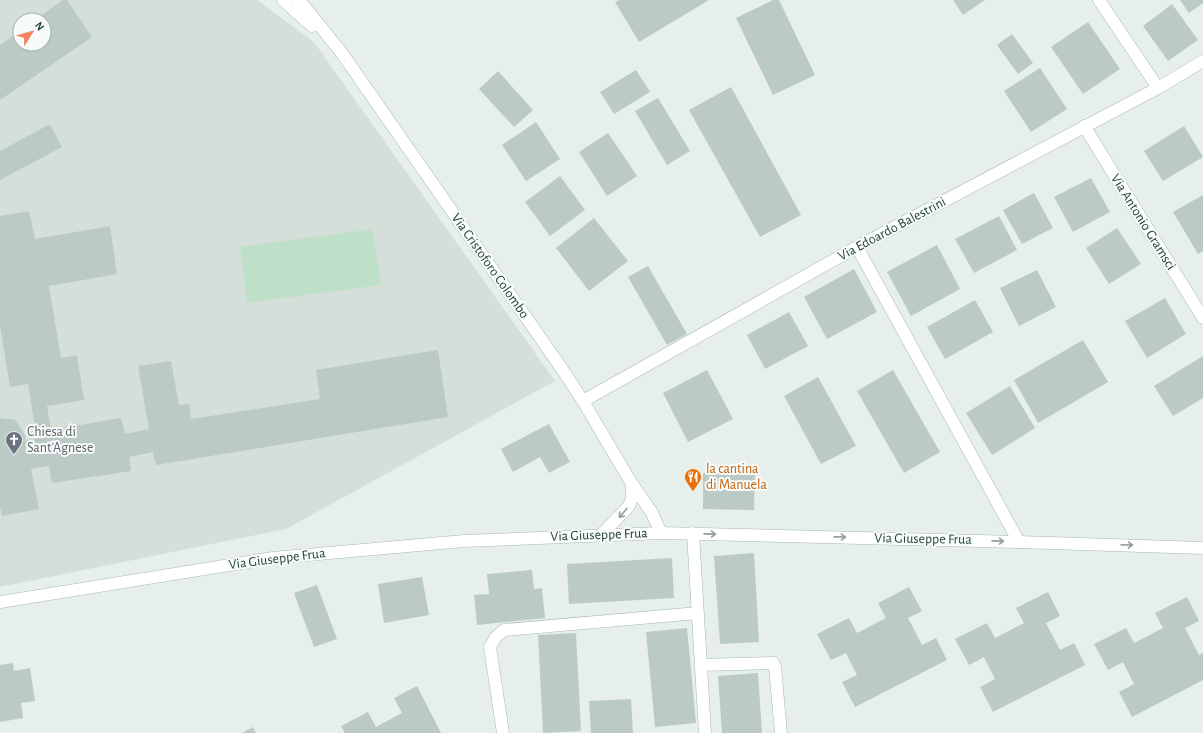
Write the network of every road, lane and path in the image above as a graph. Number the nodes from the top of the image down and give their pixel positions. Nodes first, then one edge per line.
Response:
1 (283, 0) edge
2 (299, 0) edge
3 (1099, 0) edge
4 (341, 52) junction
5 (1203, 61) edge
6 (1158, 88) junction
7 (1084, 126) junction
8 (857, 247) junction
9 (1203, 318) edge
10 (583, 401) junction
11 (632, 484) junction
12 (661, 533) junction
13 (693, 533) junction
14 (601, 535) junction
15 (1019, 542) junction
16 (1203, 548) edge
17 (0, 602) edge
18 (698, 613) junction
19 (701, 665) junction
20 (503, 733) edge
21 (705, 733) edge
22 (781, 733) edge

1 - 4 street, Via Cristoforo Colombo
2 - 4 street, Via Cristoforo Colombo
3 - 6 street
4 - 10 street, Via Cristoforo Colombo
5 - 6 street, Via Edoardo Balestrini
6 - 7 street, Via Edoardo Balestrini
7 - 8 street, Via Edoardo Balestrini
7 - 9 street, Via Antonio Gramsci
8 - 10 street, Via Edoardo Balestrini
8 - 15 street
10 - 11 street, Via Cristoforo Colombo
11 - 12 street, Via Cristoforo Colombo
11 -> 14 street
12 - 13 street, Via Giuseppe Frua
12 - 14 street, Via Giuseppe Frua
13 -> 15 street, Via Giuseppe Frua
13 - 18 street
14 - 17 street, Via Giuseppe Frua
15 -> 16 street, Via Giuseppe Frua
18 - 19 street
18 - 20 street
19 - 21 street
19 - 22 street

